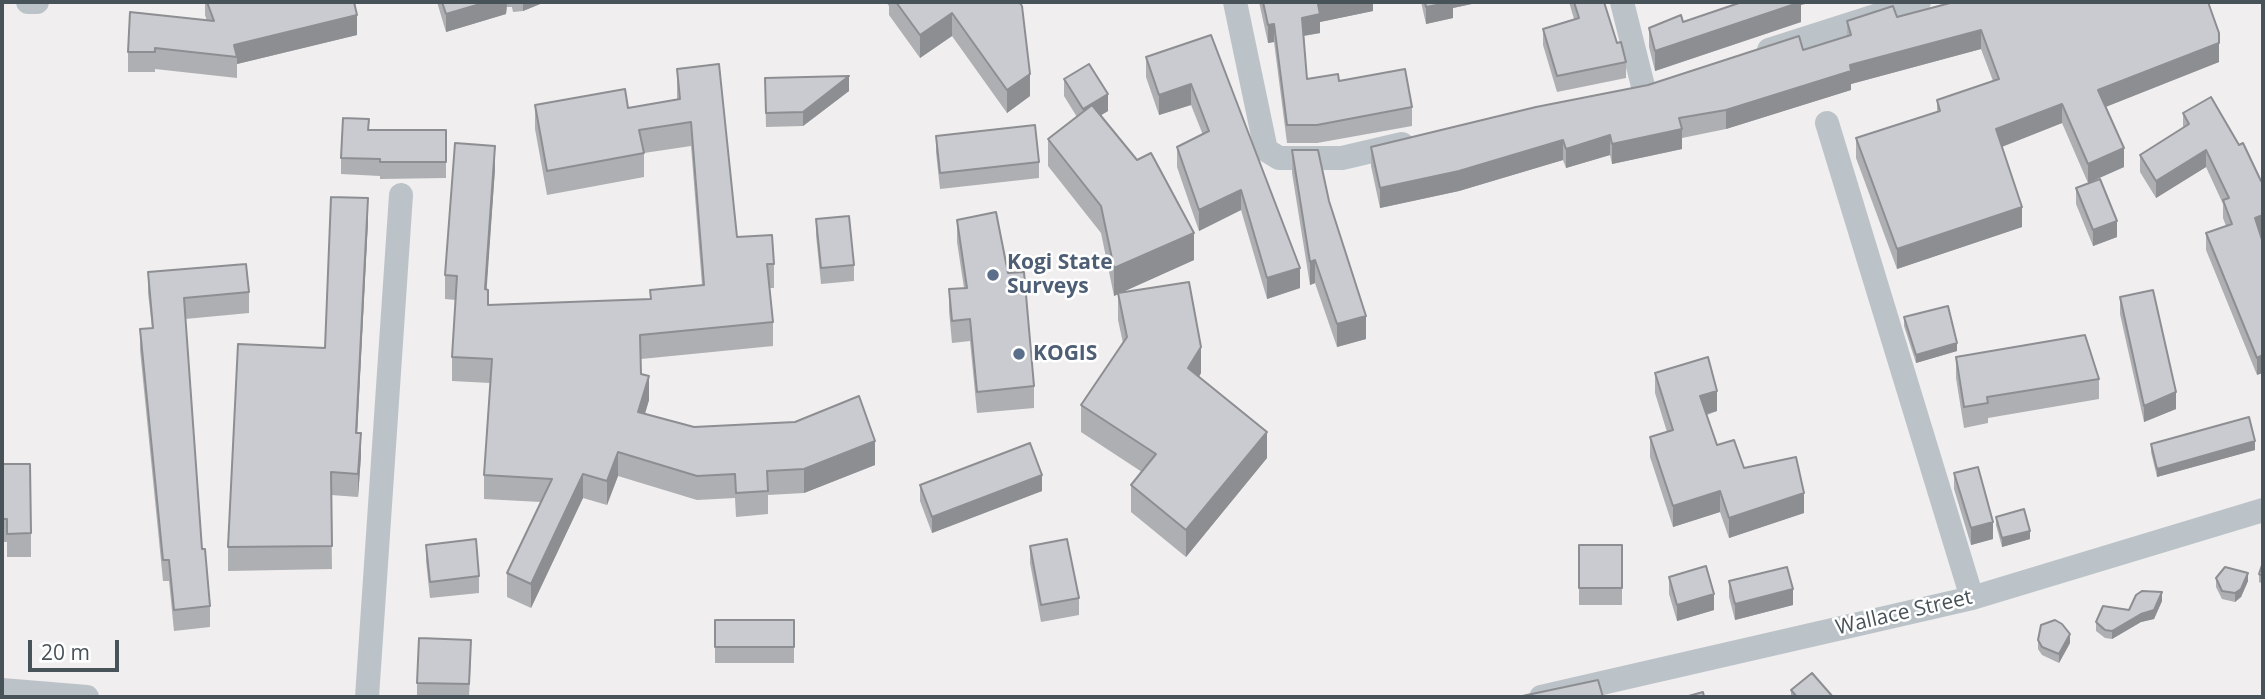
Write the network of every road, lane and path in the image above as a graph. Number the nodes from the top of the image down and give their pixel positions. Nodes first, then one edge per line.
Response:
1 (28, 2) edge
2 (37, 2) edge
3 (1235, 2) edge
4 (1622, 2) edge
5 (1919, 2) edge
6 (1749, 56) edge
7 (1670, 82) edge
8 (1644, 90) junction
9 (1619, 95) edge
10 (1827, 123) dead end
11 (1429, 138) edge
12 (401, 195) dead end
13 (2263, 510) edge
14 (1972, 598) junction
15 (2, 690) edge
16 (87, 697) edge
17 (367, 697) edge
18 (1541, 697) edge

1 - 2 street
3 - 11 street
4 - 8 street
5 - 6 street
7 - 8 street
8 - 9 street
10 - 14 street
12 - 17 street
13 - 14 street, Wallace Street
14 - 18 street, Wallace Street
15 - 16 street

